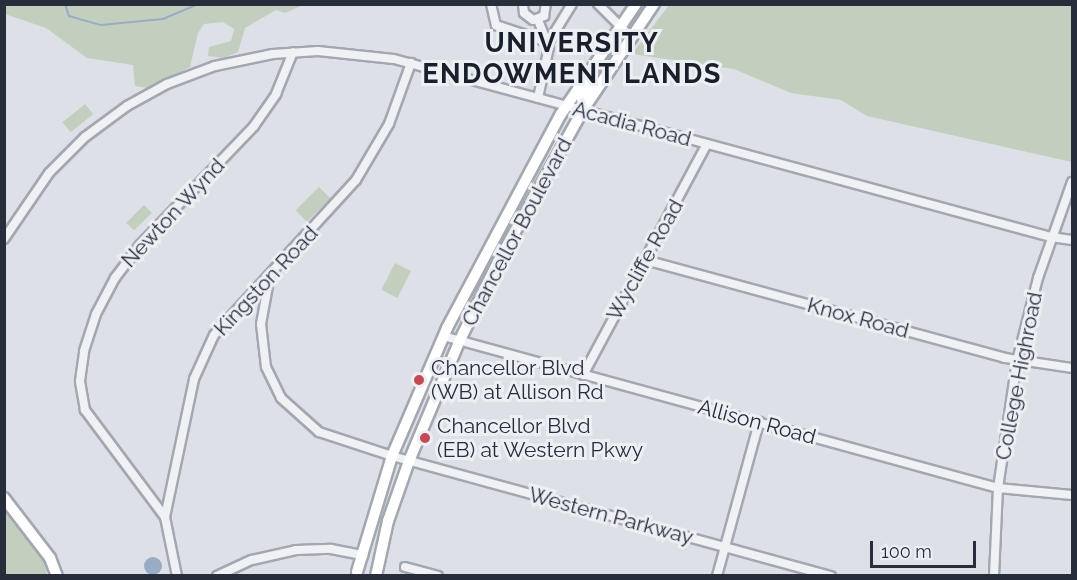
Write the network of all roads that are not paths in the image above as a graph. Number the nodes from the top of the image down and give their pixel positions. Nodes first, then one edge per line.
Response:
1 (491, 4) edge
2 (523, 4) edge
3 (546, 4) edge
4 (572, 4) edge
5 (598, 4) edge
6 (636, 4) edge
7 (654, 4) edge
8 (538, 20) junction
9 (619, 28) junction
10 (631, 38) junction
11 (548, 43) junction
12 (605, 48) junction
13 (293, 52) junction
14 (411, 63) junction
15 (538, 98) junction
16 (566, 105) junction
17 (583, 110) junction
18 (707, 144) junction
19 (1072, 182) edge
20 (1051, 237) junction
21 (4, 238) edge
22 (1072, 240) edge
23 (645, 260) junction
24 (270, 275) junction
25 (443, 336) junction
26 (459, 342) junction
27 (1017, 361) junction
28 (1072, 368) edge
29 (583, 375) junction
30 (759, 422) junction
31 (392, 456) junction
32 (409, 461) junction
33 (998, 488) junction
34 (1072, 495) edge
35 (4, 498) edge
36 (165, 517) junction
37 (725, 547) junction
38 (363, 555) junction
39 (405, 567) dead end
40 (355, 574) edge
41 (57, 576) edge
42 (177, 576) edge
43 (217, 576) edge
44 (376, 576) edge
45 (438, 576) edge
46 (717, 576) edge
47 (831, 576) edge
48 (994, 576) edge

1 - 11 street
2 - 8 street
3 - 8 street
4 - 11 street
5 - 9 street
6 - 9 main road, Chancellor Boulevard
7 - 10 main road, Chancellor Boulevard
8 - 11 street
9 - 10 street
9 - 12 main road, Chancellor Boulevard
10 - 17 main road, Chancellor Boulevard
11 - 15 street
12 - 16 main road, Chancellor Boulevard
12 - 17 main road
13 - 14 street, Acadia Road
13 - 21 street, Acadia Road
13 - 36 street, Newton Wynd
14 - 15 street, Acadia Road
14 - 24 street, Kingston Road
15 - 16 street, Acadia Road
16 - 17 street, Acadia Road
16 - 25 main road, Chancellor Boulevard
17 - 18 street, Acadia Road
17 - 26 main road, Chancellor Boulevard
18 - 20 street, Acadia Road
18 - 23 street, Wycliffe Road
19 - 20 street, College Highroad
20 - 22 street, Acadia Road
20 - 27 street, College Highroad
23 - 27 street, Knox Road
23 - 29 street, Wycliffe Road
24 - 31 street, Western Parkway
24 - 36 street, Kingston Road
25 - 26 street, Allison Road
25 - 31 main road, Chancellor Boulevard
26 - 29 street, Allison Road
26 - 32 main road, Chancellor Boulevard
27 - 28 street, Knox Road
27 - 33 street, College Highroad
29 - 30 street, Allison Road
30 - 33 street, Allison Road
30 - 37 street
31 - 32 street, Western Parkway
31 - 38 main road, Chancellor Boulevard
32 - 37 street, Western Parkway
32 - 44 main road, Chancellor Boulevard
33 - 34 street, Allison Road
33 - 48 street, College Highroad
35 - 41 main road
36 - 42 street, Newton Wynd
37 - 46 street
37 - 47 street, Western Parkway
38 - 40 main road, Chancellor Boulevard
38 - 43 street
39 - 45 street
40 - 44 main road

